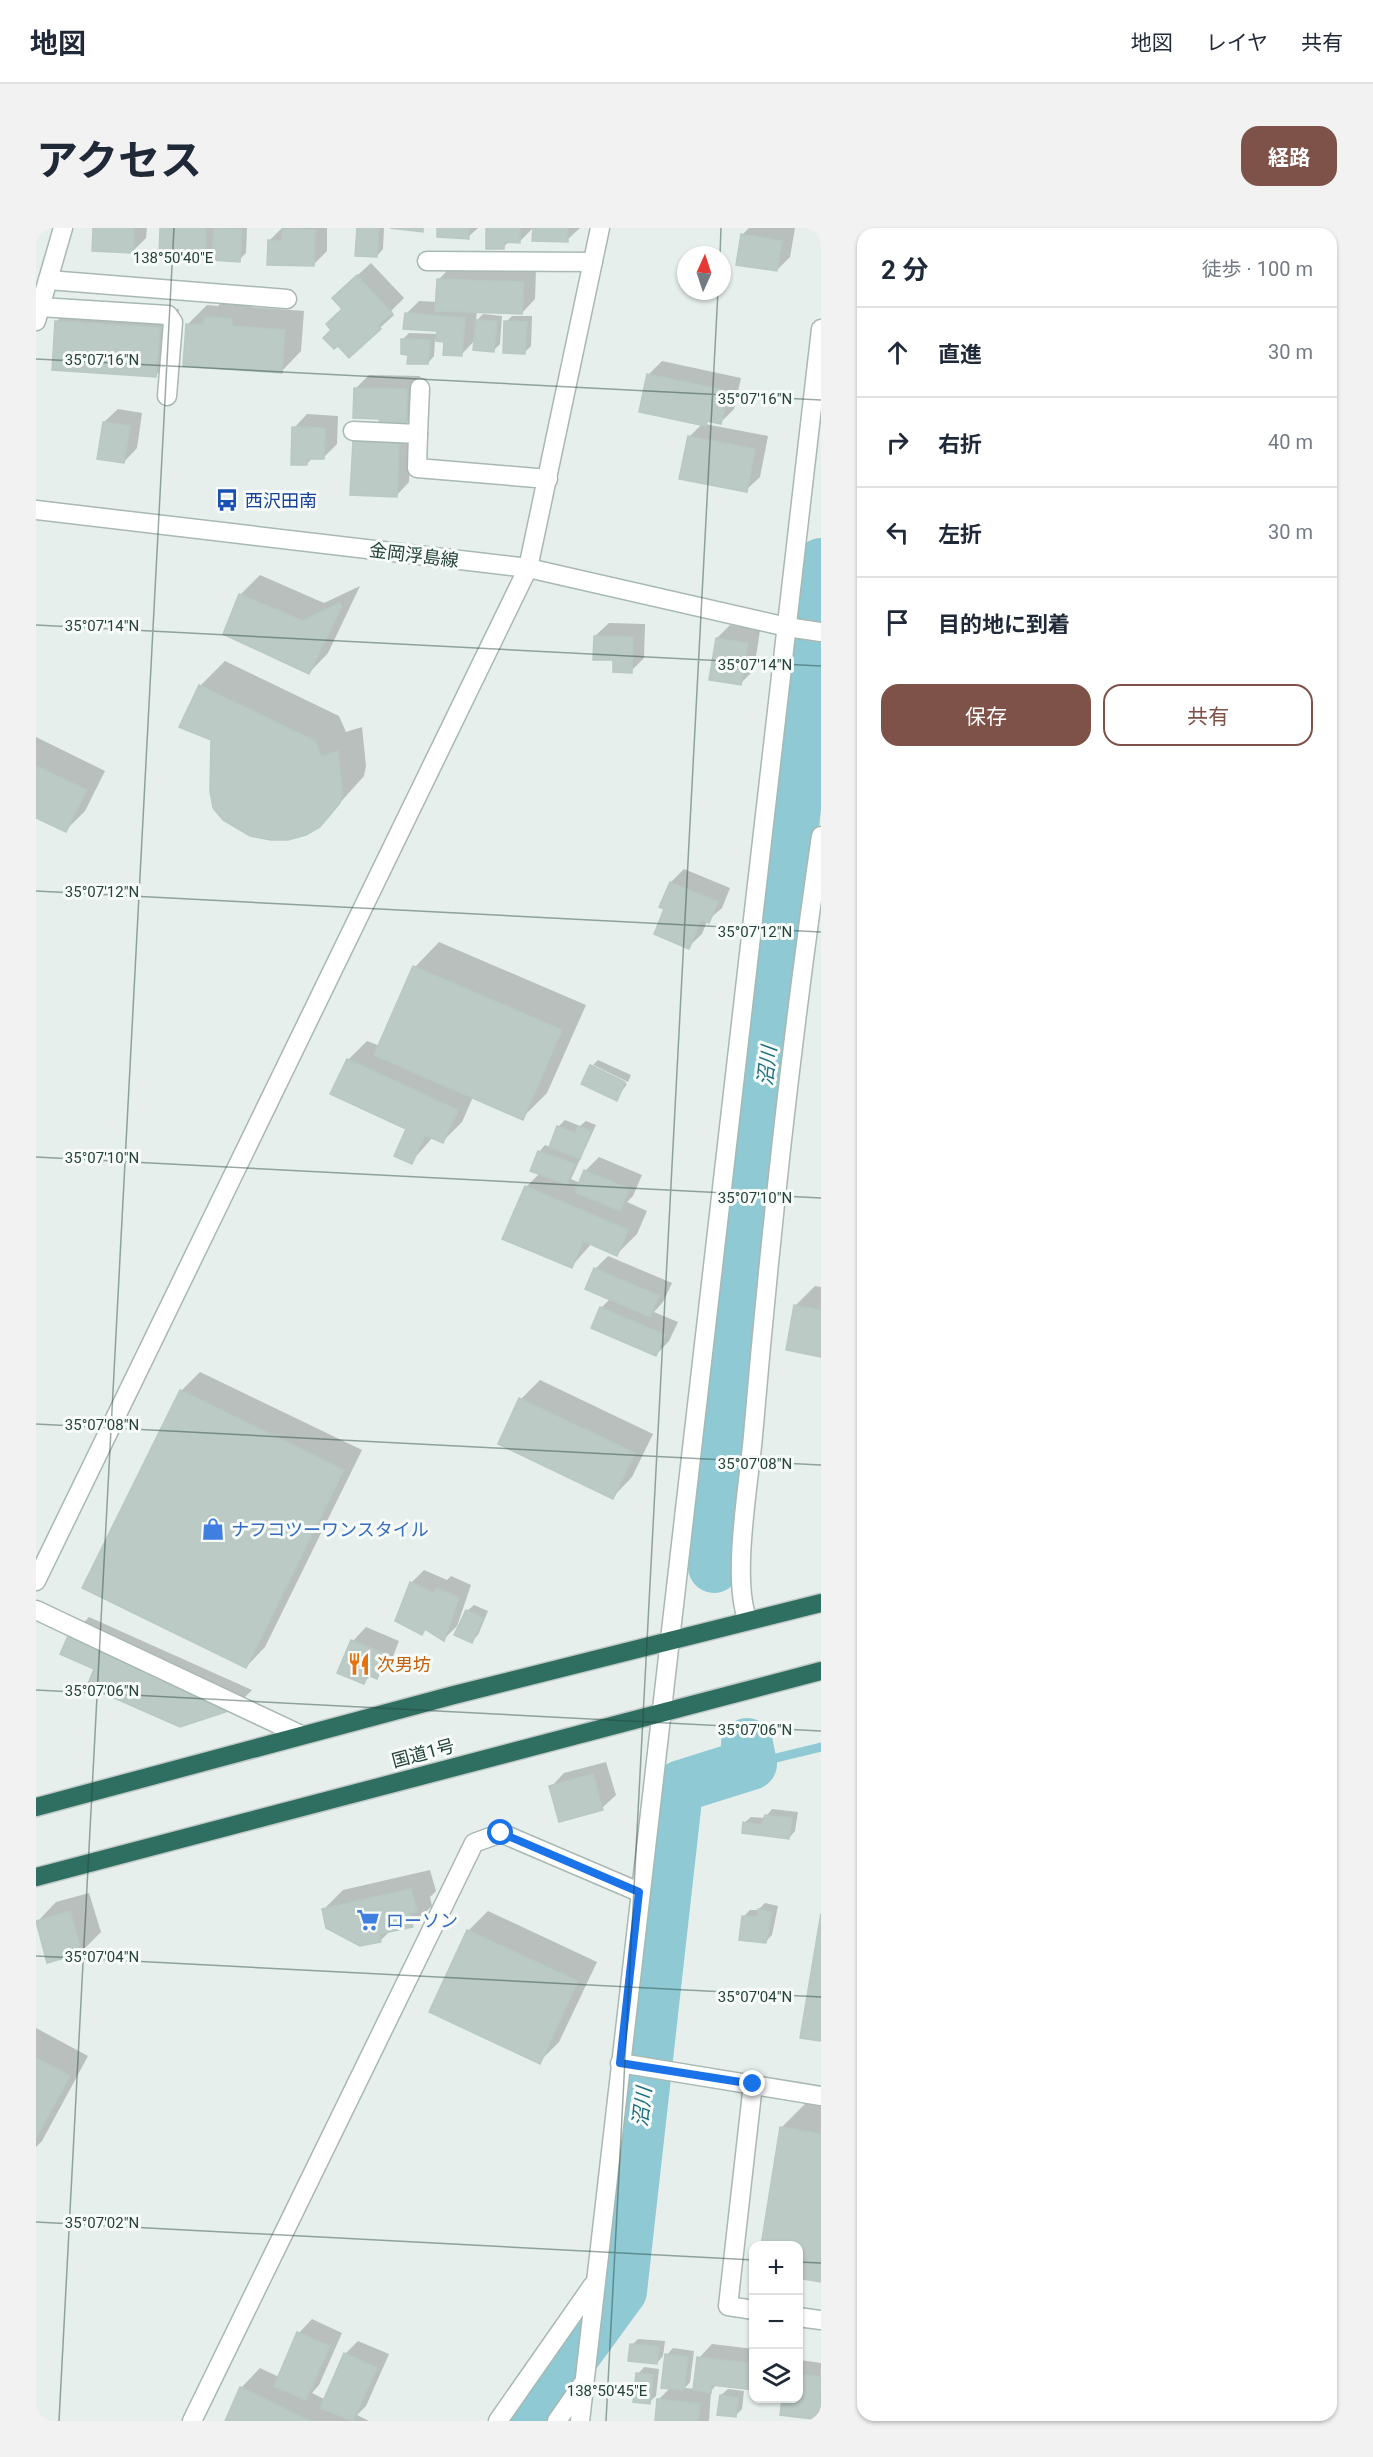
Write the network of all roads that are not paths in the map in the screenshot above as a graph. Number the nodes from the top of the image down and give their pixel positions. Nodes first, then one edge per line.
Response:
1 (63, 228) edge
2 (600, 228) edge
3 (427, 261) dead end
4 (593, 262) junction
5 (48, 280) junction
6 (287, 298) dead end
7 (38, 314) edge
8 (821, 329) edge
9 (420, 388) dead end
10 (167, 396) dead end
11 (353, 431) dead end
12 (418, 434) junction
13 (548, 479) junction
14 (36, 510) edge
15 (528, 568) junction
16 (787, 627) junction
17 (821, 632) edge
18 (821, 836) edge
19 (36, 1581) edge
20 (821, 1603) edge
21 (36, 1610) edge
22 (748, 1621) junction
23 (668, 1641) junction
24 (821, 1671) edge
25 (660, 1713) junction
26 (301, 1735) junction
27 (36, 1807) edge
28 (36, 1877) edge
29 (639, 1892) junction
30 (620, 2063) junction
31 (753, 2084) junction
32 (821, 2096) edge
33 (596, 2282) junction
34 (749, 2309) edge
35 (803, 2318) edge
36 (821, 2320) edge
37 (585, 2377) junction
38 (192, 2421) edge
39 (498, 2421) edge
40 (557, 2421) edge
41 (580, 2421) edge

1 - 5 street
2 - 4 street
3 - 4 street
4 - 13 street
5 - 6 street
5 - 7 street
7 - 10 street
8 - 16 street
9 - 12 street
11 - 12 street
12 - 13 street
13 - 15 street
14 - 15 street, 金岡浮島線
15 - 16 street, 金岡浮島線
15 - 19 street
16 - 17 street, 金岡浮島線
16 - 23 street
18 - 22 street
20 - 22 highway
21 - 26 street
22 - 23 highway
23 - 25 street
23 - 26 highway
24 - 25 highway, 国道1号
25 - 28 highway, 国道1号
25 - 29 street
26 - 27 highway
29 - 30 street
29 - 38 street
30 - 31 street
30 - 33 street
31 - 32 street
31 - 34 street
33 - 37 street
33 - 39 street
35 - 36 street
37 - 40 street
37 - 41 street

